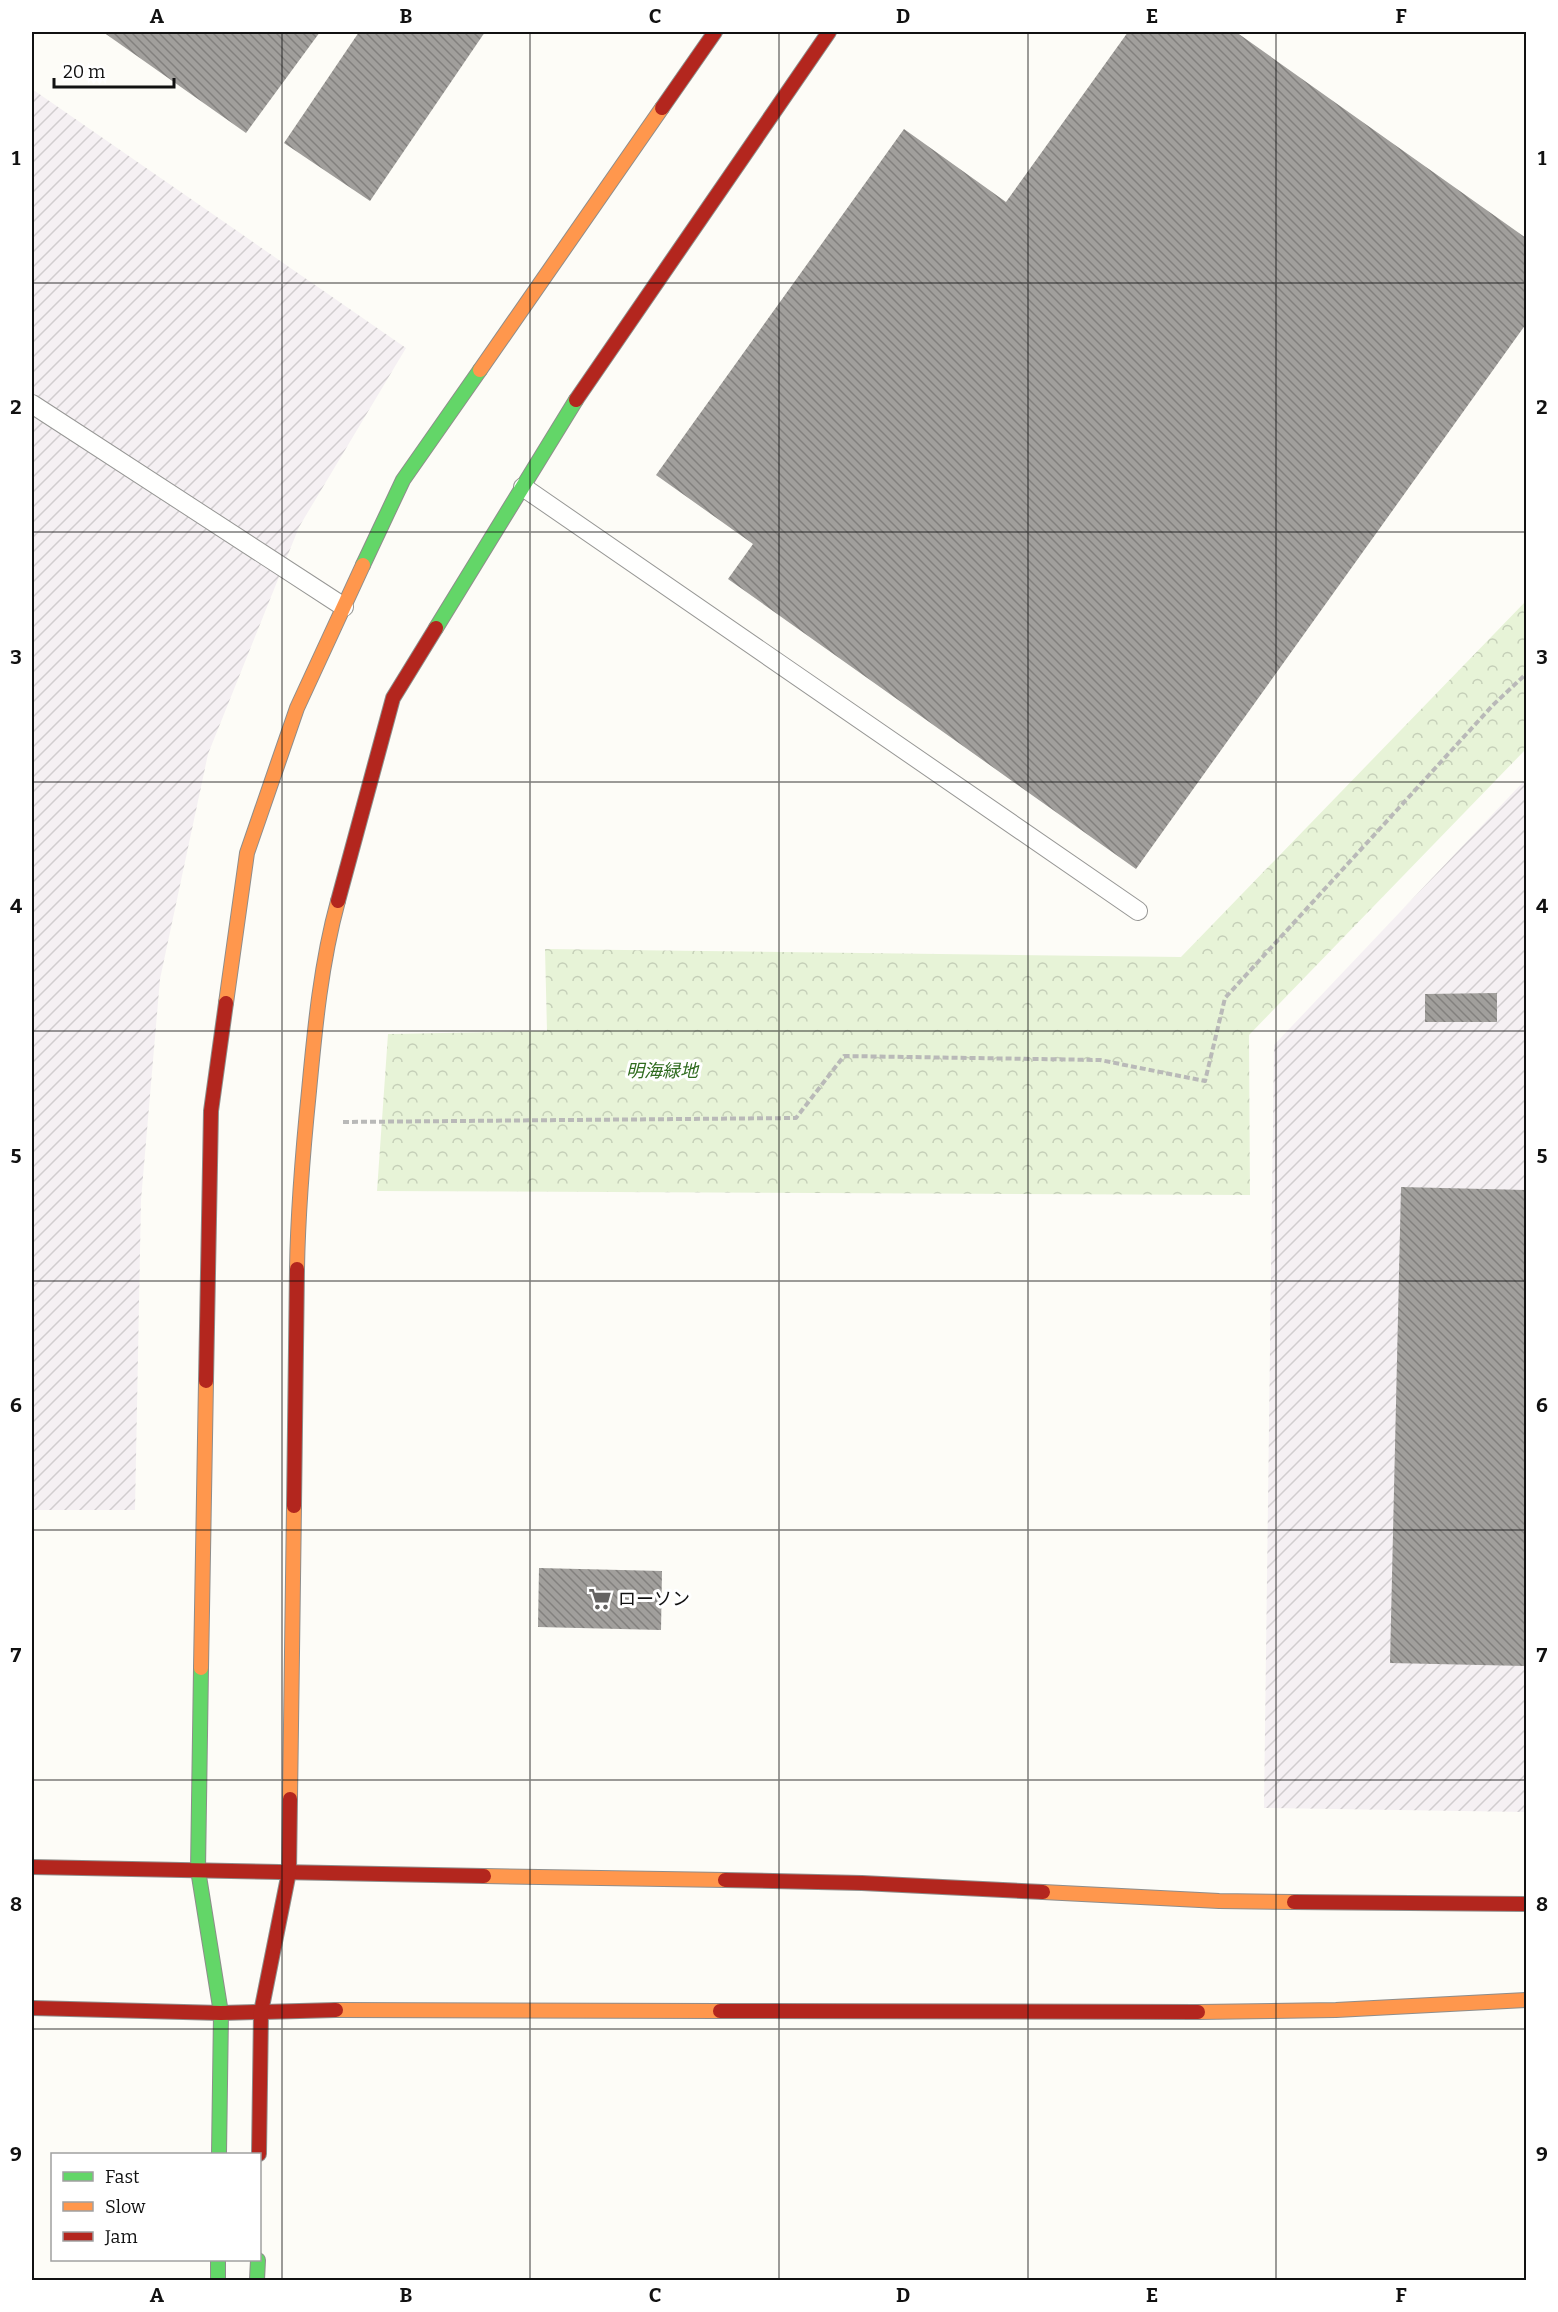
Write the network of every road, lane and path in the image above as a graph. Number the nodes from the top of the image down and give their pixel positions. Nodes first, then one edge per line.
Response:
1 (715, 32) edge
2 (829, 32) edge
3 (32, 404) edge
4 (523, 487) junction
5 (344, 607) junction
6 (1527, 674) edge
7 (1138, 911) dead end
8 (306, 1122) junction
9 (32, 1867) edge
10 (198, 1869) junction
11 (289, 1872) junction
12 (1527, 1904) edge
13 (1527, 2000) edge
14 (32, 2008) edge
15 (261, 2012) junction
16 (221, 2013) junction
17 (219, 2153) edge
18 (259, 2153) edge
19 (218, 2261) edge
20 (258, 2261) edge
21 (218, 2280) edge
22 (257, 2280) edge

1 - 5 street
2 - 4 street
3 - 5 lane
4 - 7 lane
4 - 8 street
5 - 10 street
6 - 8 path
8 - 11 street
9 - 10 street
10 - 11 street
10 - 16 street
11 - 12 street
11 - 15 street
13 - 15 street
14 - 16 street
15 - 16 street
15 - 18 street
16 - 17 street
19 - 21 street
20 - 22 street

